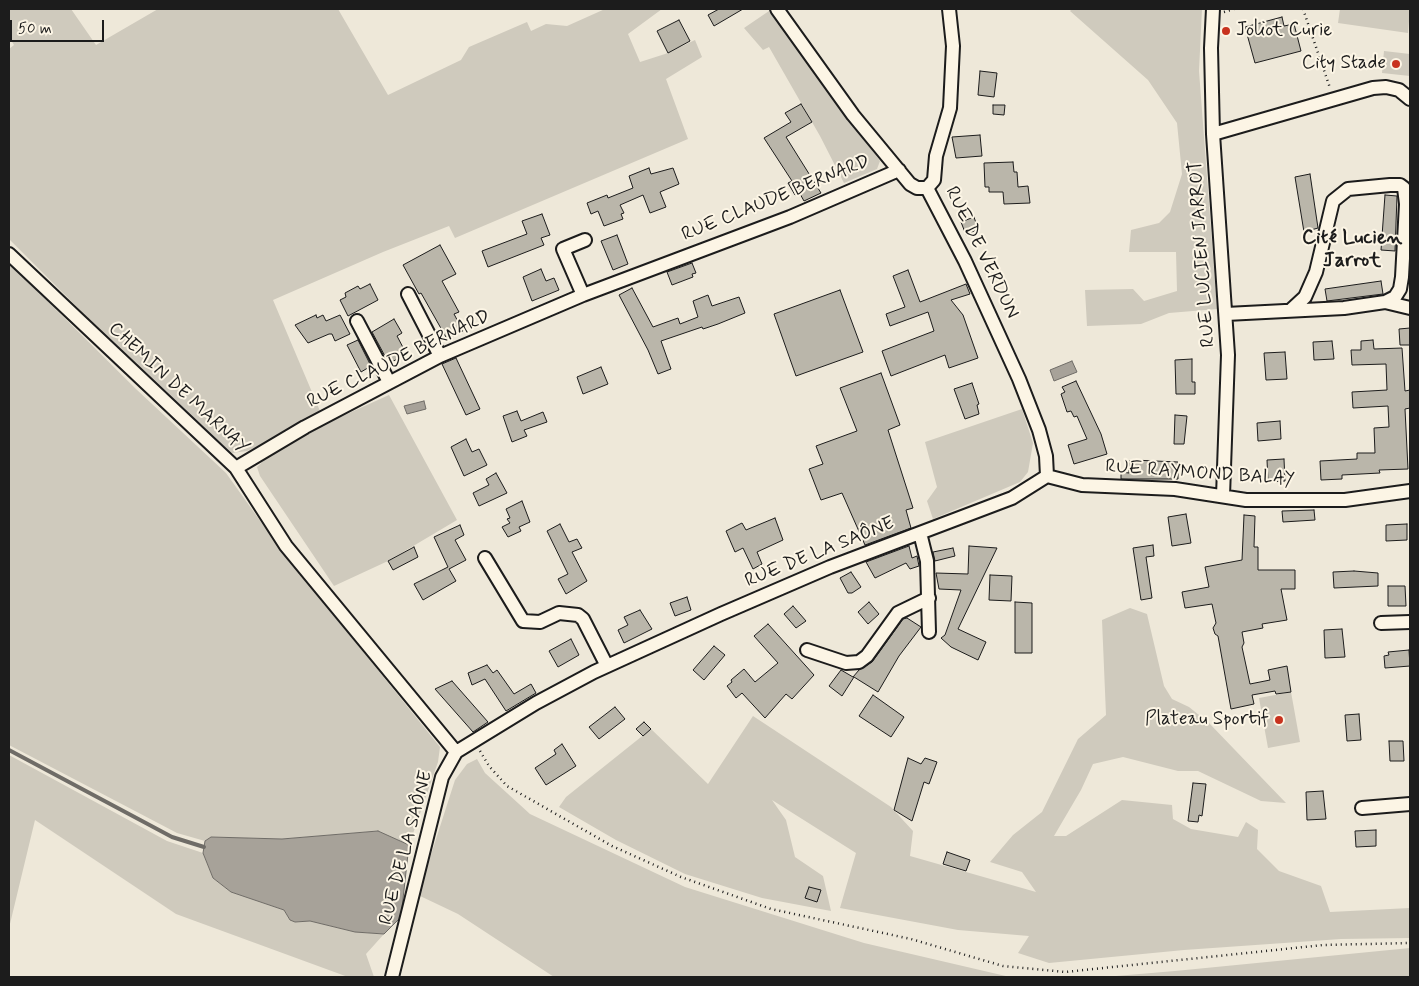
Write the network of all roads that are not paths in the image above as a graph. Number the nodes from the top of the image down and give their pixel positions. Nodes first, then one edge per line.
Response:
1 (777, 9) edge
2 (949, 9) edge
3 (1213, 9) edge
4 (1410, 99) edge
5 (1213, 134) junction
6 (899, 170) junction
7 (928, 188) junction
8 (585, 240) dead end
9 (9, 254) edge
10 (408, 294) dead end
11 (582, 295) junction
12 (1385, 302) junction
13 (1410, 308) edge
14 (1292, 309) junction
15 (1226, 314) junction
16 (357, 321) dead end
17 (440, 356) junction
18 (389, 382) junction
19 (236, 468) junction
20 (1047, 476) junction
21 (1410, 491) edge
22 (1223, 496) junction
23 (920, 533) junction
24 (485, 558) dead end
25 (929, 598) junction
26 (1410, 622) edge
27 (1381, 623) dead end
28 (930, 632) dead end
29 (807, 650) dead end
30 (607, 666) junction
31 (456, 752) junction
32 (1410, 804) edge
33 (1362, 808) dead end
34 (392, 977) edge

1 - 6 street, RUE DE VERDUN
2 - 7 street
3 - 5 street, RUE LUCIEN JARROT
4 - 5 street
5 - 15 street, RUE LUCIEN JARROT
6 - 7 street, RUE DE VERDUN
6 - 11 street, RUE CLAUDE BERNARD
7 - 20 street, RUE DE VERDUN
8 - 11 street
9 - 19 street, CHEMIN DE MARNAY
10 - 17 street
11 - 17 street, RUE CLAUDE BERNARD
12 - 13 street
12 - 14 street
12 - 14 street
14 - 15 street
15 - 22 street, RUE LUCIEN JARROT
16 - 18 street
17 - 18 street, RUE CLAUDE BERNARD
18 - 19 street, RUE CLAUDE BERNARD
19 - 31 street, CHEMIN DE MARNAY
20 - 22 street, RUE RAYMOND BALAY
20 - 23 street, RUE DE LA SAÔNE
21 - 22 street, RUE RAYMOND BALAY
23 - 25 street
23 - 30 street, RUE DE LA SAÔNE
24 - 30 street
25 - 28 street
25 - 29 street
26 - 27 street
30 - 31 street, RUE DE LA SAÔNE
31 - 34 street, RUE DE LA SAÔNE
32 - 33 street

